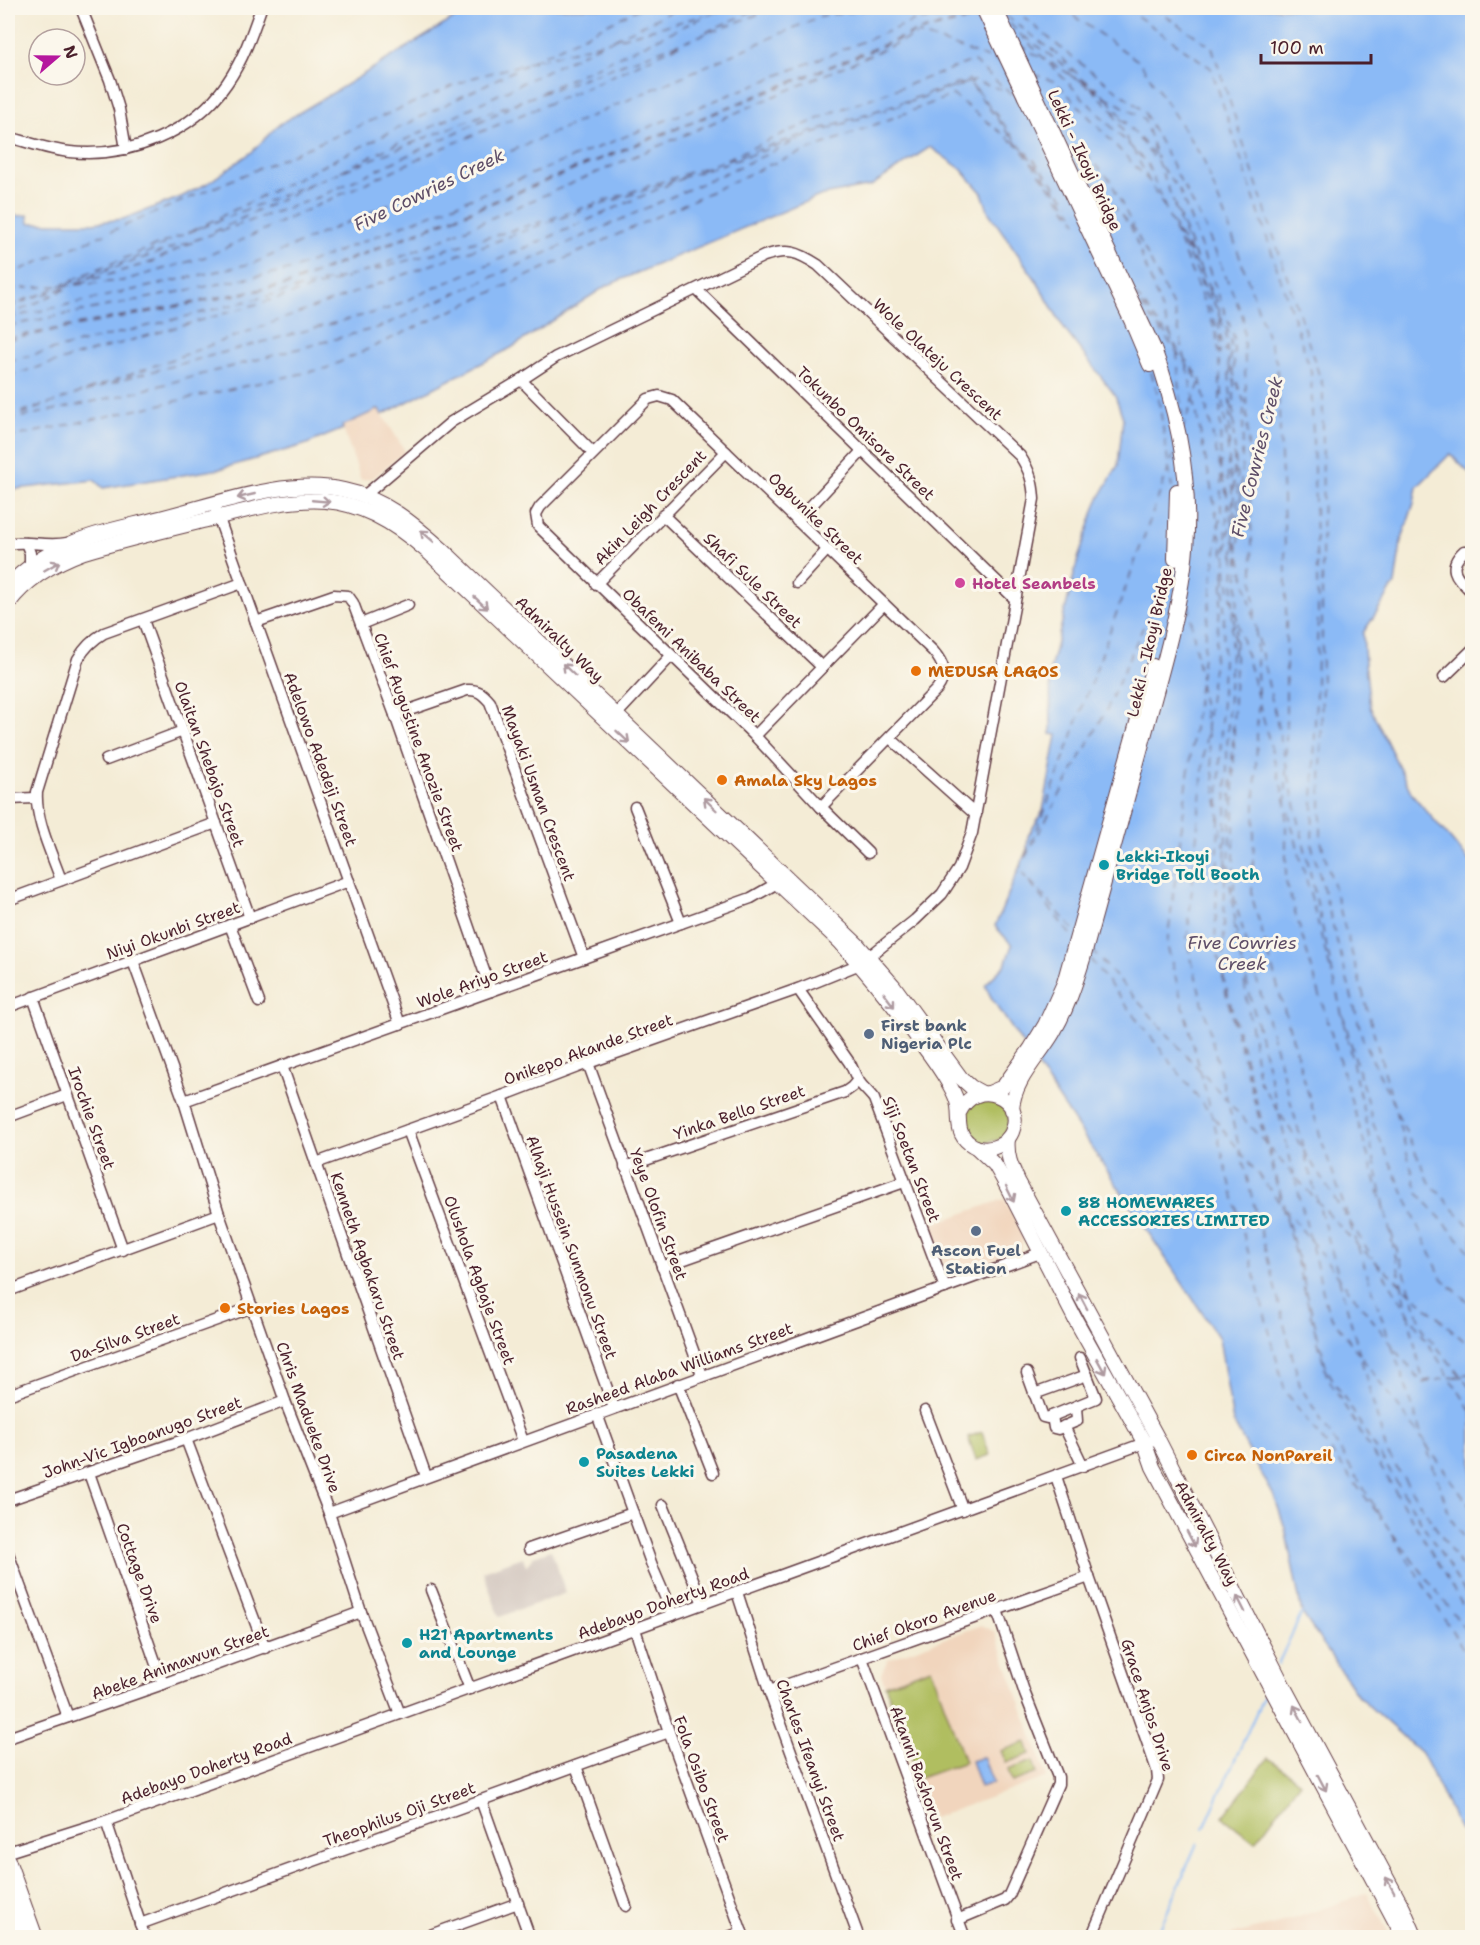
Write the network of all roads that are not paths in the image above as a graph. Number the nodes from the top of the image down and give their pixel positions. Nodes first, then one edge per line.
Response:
1 (81, 8) edge
2 (261, 8) edge
3 (983, 8) edge
4 (995, 8) edge
5 (8, 137) edge
6 (126, 149) junction
7 (697, 290) junction
8 (521, 380) junction
9 (863, 450) junction
10 (726, 452) junction
11 (593, 453) junction
12 (364, 496) junction
13 (216, 511) junction
14 (663, 515) junction
15 (797, 520) junction
16 (73, 542) junction
17 (26, 543) junction
18 (8, 544) edge
19 (827, 550) junction
20 (1473, 551) edge
21 (30, 565) junction
22 (797, 582) dead end
23 (242, 583) junction
24 (596, 584) junction
25 (8, 586) edge
26 (1473, 592) edge
27 (1014, 598) junction
28 (8, 604) edge
29 (884, 604) junction
30 (408, 605) dead end
31 (143, 620) junction
32 (256, 622) junction
33 (361, 624) junction
34 (1473, 650) edge
35 (671, 656) junction
36 (822, 667) junction
37 (1444, 677) dead end
38 (616, 715) junction
39 (395, 716) junction
40 (183, 731) junction
41 (755, 736) junction
42 (890, 738) junction
43 (106, 760) dead end
44 (36, 798) junction
45 (8, 799) edge
46 (635, 807) dead end
47 (821, 807) junction
48 (976, 815) junction
49 (216, 823) junction
50 (868, 852) dead end
51 (780, 878) junction
52 (61, 880) junction
53 (349, 881) junction
54 (8, 900) edge
55 (250, 918) junction
56 (681, 923) junction
57 (230, 925) junction
58 (584, 958) junction
59 (133, 961) junction
60 (863, 961) junction
61 (798, 989) junction
62 (491, 991) junction
63 (33, 997) junction
64 (259, 1002) dead end
65 (8, 1006) edge
66 (400, 1024) junction
67 (588, 1063) junction
68 (282, 1066) junction
69 (858, 1080) junction
70 (1015, 1080) junction
71 (985, 1093) junction
72 (67, 1095) junction
73 (502, 1096) junction
74 (184, 1101) junction
75 (1012, 1110) junction
76 (959, 1113) junction
77 (8, 1117) edge
78 (408, 1130) junction
79 (1008, 1138) junction
80 (976, 1147) junction
81 (316, 1163) junction
82 (625, 1167) junction
83 (904, 1182) junction
84 (219, 1214) junction
85 (123, 1250) junction
86 (1040, 1253) junction
87 (662, 1267) junction
88 (945, 1288) junction
89 (8, 1291) edge
90 (253, 1308) junction
91 (1080, 1358) dead end
92 (1027, 1373) dead end
93 (1087, 1374) junction
94 (702, 1375) junction
95 (678, 1384) junction
96 (1034, 1394) junction
97 (8, 1395) edge
98 (285, 1401) junction
99 (1076, 1407) junction
100 (614, 1408) junction
101 (925, 1411) dead end
102 (597, 1414) junction
103 (1052, 1416) junction
104 (1064, 1426) junction
105 (186, 1439) junction
106 (523, 1441) junction
107 (1151, 1441) junction
108 (1083, 1466) junction
109 (88, 1473) junction
110 (713, 1473) dead end
111 (426, 1476) junction
112 (1056, 1476) junction
113 (8, 1500) edge
114 (663, 1505) dead end
115 (963, 1510) junction
116 (329, 1513) junction
117 (633, 1513) junction
118 (529, 1549) dead end
119 (8, 1553) edge
120 (1089, 1577) junction
121 (431, 1590) dead end
122 (736, 1592) junction
123 (703, 1604) junction
124 (997, 1610) junction
125 (361, 1612) junction
126 (673, 1615) junction
127 (635, 1629) junction
128 (265, 1648) junction
129 (862, 1658) junction
130 (163, 1684) junction
131 (470, 1689) junction
132 (1279, 1690) junction
133 (769, 1691) junction
134 (400, 1714) junction
135 (68, 1718) junction
136 (669, 1732) junction
137 (8, 1738) edge
138 (576, 1766) junction
139 (481, 1800) junction
140 (106, 1821) junction
141 (8, 1852) edge
142 (8, 1860) edge
143 (8, 1892) edge
144 (518, 1903) junction
145 (626, 1906) dead end
146 (957, 1920) junction
147 (140, 1924) junction
148 (743, 1935) edge
149 (24, 1938) edge
150 (36, 1938) edge
151 (144, 1938) edge
152 (422, 1938) edge
153 (530, 1938) edge
154 (726, 1938) edge
155 (859, 1938) edge
156 (964, 1938) edge
157 (1091, 1938) edge
158 (1404, 1938) edge
159 (1416, 1938) edge

1 - 6 street
2 - 6 street
3 - 70 main road, Lekki - Ikoyi Bridge
4 - 70 main road, Lekki - Ikoyi Bridge
5 - 6 street
7 - 8 street, Wole Olateju Crescent
7 - 9 street, Tokunbo Omisore Street
7 - 27 street, Wole Olateju Crescent
8 - 11 street
8 - 12 street, Wole Olateju Crescent
9 - 15 street
9 - 27 street, Tokunbo Omisore Street
10 - 11 street, Ogbunike Street
10 - 14 street, Akin Leigh Crescent
10 - 15 street, Ogbunike Street
11 - 24 street, Obafemi Anibaba Street
12 -> 13 main road, Admiralty Way
38 -> 12 main road, Admiralty Way
13 - 16 main road, Admiralty Way
13 - 23 street, Adelowo Adedeji Street
28 -> 13 main road, Admiralty Way
13 -> 51 main road, Admiralty Way
14 - 24 street, Akin Leigh Crescent
14 - 36 street, Shafi Sule Street
15 - 19 street, Ogbunike Street
16 - 17 street
16 - 21 main road, Admiralty Way
17 - 18 street
17 - 21 street
19 - 22 street
19 - 29 street, Ogbunike Street
20 - 26 street
21 - 25 main road, Admiralty Way
23 - 31 street
23 - 32 street, Adelowo Adedeji Street
24 - 35 street, Obafemi Anibaba Street
27 - 48 street, Wole Olateju Crescent
29 - 36 street
29 - 42 street, Ogbunike Street
30 - 33 street
31 - 40 street, Olaitan Shebajo Street
31 - 44 street
32 - 33 street, Chief Augustine Anozie Street
32 - 53 street, Adelowo Adedeji Street
33 - 39 street, Chief Augustine Anozie Street
34 - 37 street
35 - 38 street
35 - 41 street, Obafemi Anibaba Street
36 - 41 street
51 -> 38 main road, Admiralty Way
39 - 58 street, Mayaki Usman Crescent
39 - 62 street, Chief Augustine Anozie Street
40 - 43 street
40 - 49 street, Olaitan Shebajo Street
41 - 47 street, Obafemi Anibaba Street
42 - 47 street
42 - 48 street
44 - 45 street
44 - 52 street
46 - 56 street
47 - 50 street, Obafemi Anibaba Street
48 - 60 street, Wole Olateju Crescent
49 - 52 street
49 - 55 street, Olaitan Shebajo Street
51 - 56 street, Wole Ariyo Street
51 - 60 main road, Admiralty Way
52 - 54 street
53 - 55 street, Niyi Okunbi Street
53 - 66 street, Adelowo Adedeji Street
55 - 57 street, Niyi Okunbi Street
56 - 58 street, Wole Ariyo Street
57 - 59 street, Niyi Okunbi Street
57 - 64 street
58 - 62 street, Wole Ariyo Street
59 - 63 street, Niyi Okunbi Street
59 - 74 street, Chris Madueke Drive
60 - 61 street, Onikepo Akande Street
60 - 71 main road, Admiralty Way
60 -> 76 main road, Admiralty Way
61 - 67 street, Onikepo Akande Street
61 - 69 street, Siji Soetan Street
62 - 66 street, Wole Ariyo Street
63 - 65 street, Niyi Okunbi Street
63 - 72 street, Irochie Street
66 - 68 street, Wole Ariyo Street
67 - 73 street, Onikepo Akande Street
67 - 82 street, Yeye Olofin Street
68 - 74 street, Wole Ariyo Street
68 - 81 street, Kenneth Agbakaru Street
69 - 82 street, Yinka Bello Street
69 - 83 street, Siji Soetan Street
70 - 71 main road
70 - 75 main road
71 - 75 main road
71 - 76 main road
72 - 77 street
72 - 85 street, Irochie Street
73 - 78 street, Onikepo Akande Street
73 - 100 street, Alhaji Hussein Sunmonu Street
74 - 84 street, Chris Madueke Drive
75 - 79 main road
76 - 80 main road
78 - 81 street, Onikepo Akande Street
78 - 106 street, Olushola Agbaje Street
79 - 80 main road
107 -> 79 main road, Admiralty Way
80 -> 86 main road, Admiralty Way
81 - 111 street, Kenneth Agbakaru Street
82 - 87 street, Yeye Olofin Street
83 - 87 street
83 - 88 street, Siji Soetan Street
84 - 85 street
84 - 90 street, Chris Madueke Drive
85 - 89 street
86 - 88 street, Rasheed Alaba Williams Street
86 -> 107 main road, Admiralty Way
87 - 94 street, Yeye Olofin Street
88 - 94 street, Rasheed Alaba Williams Street
90 - 97 street, Da-Silva Street
90 - 98 street, Chris Madueke Drive
91 - 93 street
92 - 96 street
93 - 96 street
93 - 99 street
94 - 95 street, Rasheed Alaba Williams Street
95 - 100 street, Rasheed Alaba Williams Street
95 - 110 street
96 - 103 street
98 - 105 street, John-Vic Igboanugo Street
98 - 116 street, Chris Madueke Drive
99 - 103 street
99 - 104 street
100 - 102 street, Rasheed Alaba Williams Street
101 - 115 street
102 - 106 street, Rasheed Alaba Williams Street
102 - 117 street
103 - 104 street
104 - 108 street
105 - 109 street, John-Vic Igboanugo Street
105 - 128 street
106 - 111 street, Rasheed Alaba Williams Street
107 - 108 street, Adebayo Doherty Road
107 - 132 main road, Admiralty Way
108 - 112 street, Adebayo Doherty Road
109 - 113 street, John-Vic Igboanugo Street
109 - 130 street, Cottage Drive
111 - 116 street, Rasheed Alaba Williams Street
112 - 115 street, Adebayo Doherty Road
112 - 120 street, Grace Anjos Drive
114 - 123 street
115 - 122 street, Adebayo Doherty Road
116 - 125 street, Chris Madueke Drive
117 - 118 street
117 - 126 street
119 - 135 street
120 - 124 street, Chief Okoro Avenue
120 - 157 street, Grace Anjos Drive
121 - 131 street
122 - 123 street, Adebayo Doherty Road
122 - 133 street, Charles Ifeanyi Street
123 - 126 street, Adebayo Doherty Road
124 - 129 street, Chief Okoro Avenue
124 - 146 street
125 - 128 street, Abeke Animawun Street
125 - 134 street, Chris Madueke Drive
126 - 127 street, Adebayo Doherty Road
127 - 131 street, Adebayo Doherty Road
127 - 136 street, Fola Osibo Street
128 - 130 street, Abeke Animawun Street
129 - 133 street, Chief Okoro Avenue
129 - 146 street, Akanni Bashorun Street
130 - 135 street, Abeke Animawun Street
131 - 134 street, Adebayo Doherty Road
132 -> 158 main road, Admiralty Way
159 -> 132 main road, Admiralty Way
133 - 155 street, Charles Ifeanyi Street
134 - 140 street, Adebayo Doherty Road
135 - 137 street, Abeke Animawun Street
136 - 138 street, Theophilus Oji Street
136 - 148 street, Fola Osibo Street
138 - 139 street, Theophilus Oji Street
138 - 145 street
139 - 144 street
139 - 147 street, Theophilus Oji Street
140 - 141 street, Adebayo Doherty Road
140 - 147 street
142 - 150 main road
143 - 149 main road
144 - 152 street
144 - 153 street
146 - 156 street, Akanni Bashorun Street
147 - 151 street
148 - 154 street

